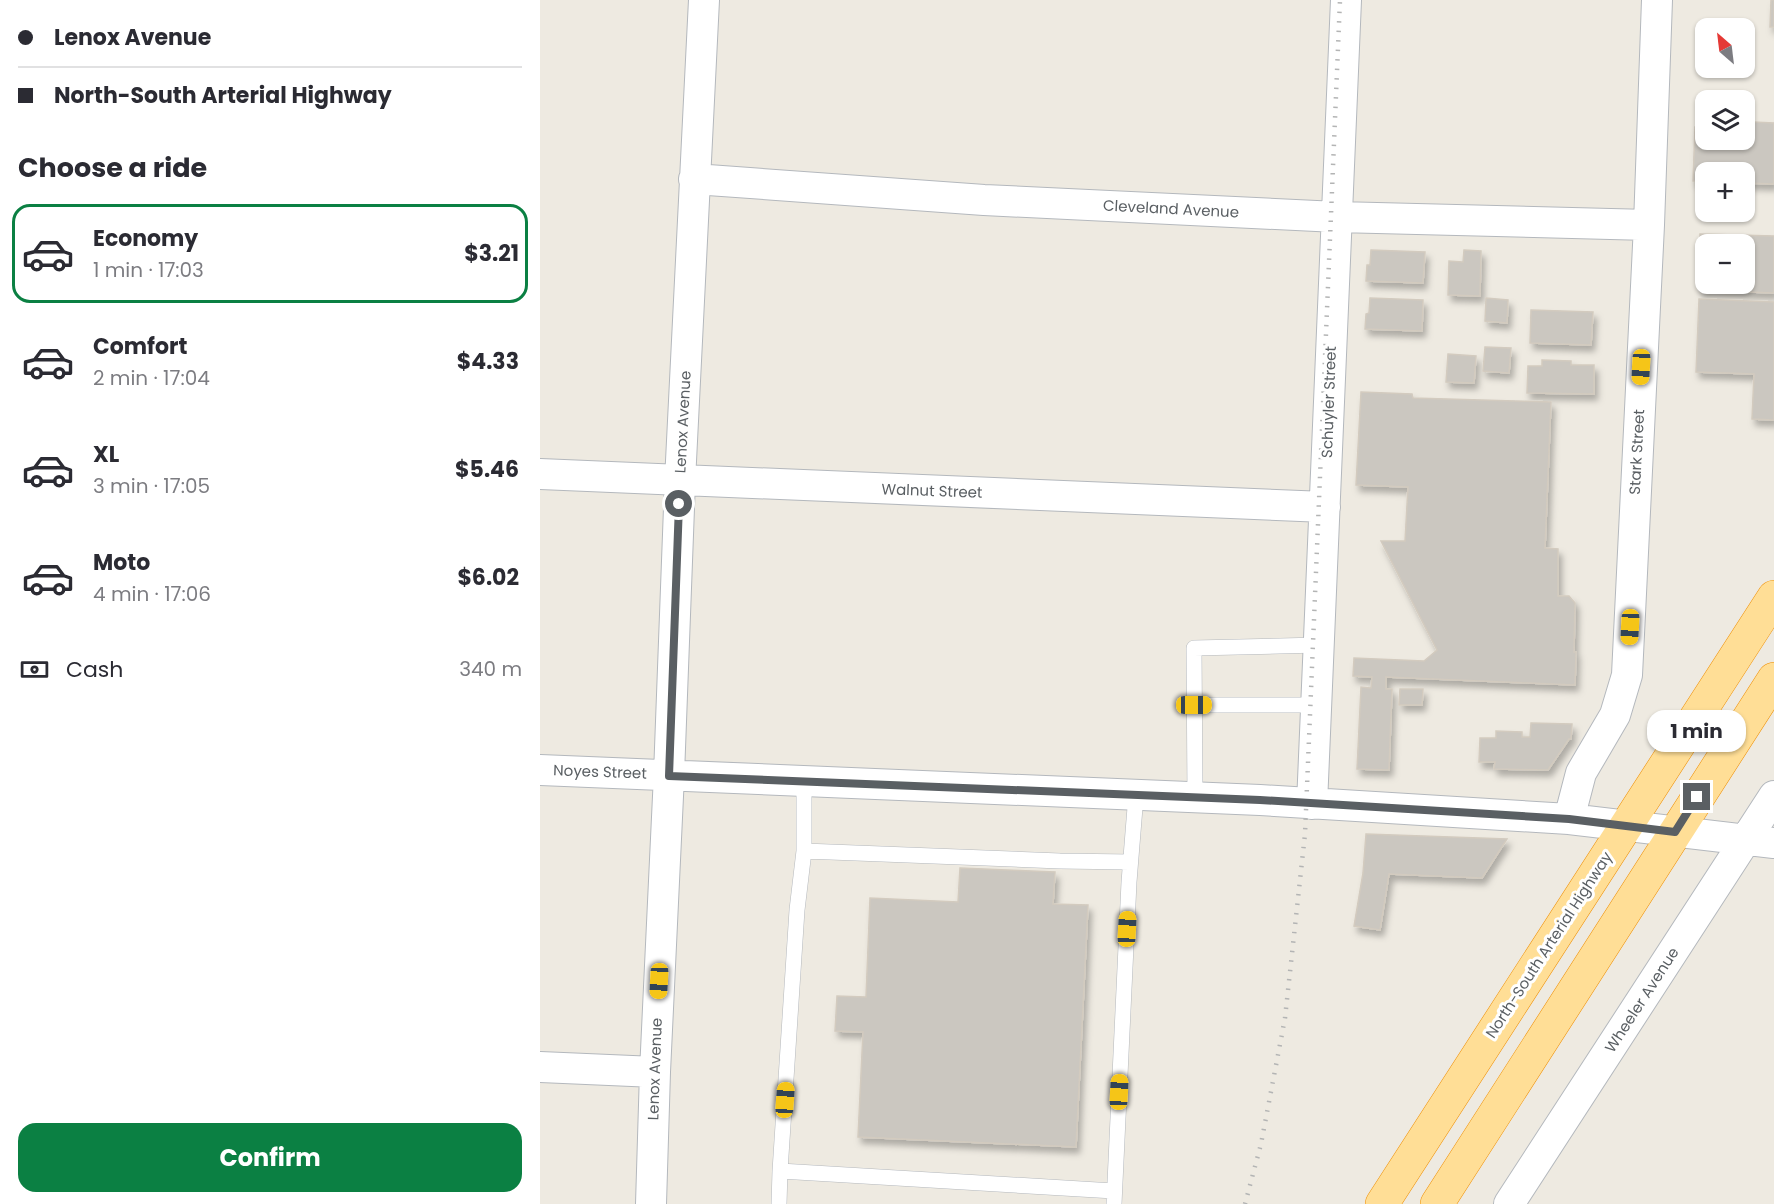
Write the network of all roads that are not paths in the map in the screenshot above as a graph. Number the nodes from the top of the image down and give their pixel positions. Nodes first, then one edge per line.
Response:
1 (704, 0) edge
2 (1346, 0) edge
3 (1657, 0) edge
4 (694, 179) junction
5 (1337, 217) junction
6 (1649, 225) junction
7 (540, 474) edge
8 (680, 481) junction
9 (1324, 507) junction
10 (1774, 597) edge
11 (1319, 645) junction
12 (1774, 679) edge
13 (1194, 705) junction
14 (1317, 705) junction
15 (540, 770) edge
16 (669, 776) junction
17 (804, 781) junction
18 (1136, 795) junction
19 (1774, 796) edge
20 (1195, 797) junction
21 (1312, 804) junction
22 (1569, 819) junction
23 (1627, 825) junction
24 (1675, 832) junction
25 (1760, 841) edge
26 (804, 851) junction
27 (1130, 862) junction
28 (540, 1067) edge
29 (655, 1072) junction
30 (780, 1171) junction
31 (1114, 1197) edge
32 (651, 1204) edge
33 (779, 1204) edge
34 (1383, 1204) edge
35 (1437, 1204) edge
36 (1509, 1204) edge

1 - 4 street, Lenox Avenue
2 - 5 street, Schuyler Street
3 - 6 street, Stark Street
4 - 5 street, Cleveland Avenue
4 - 8 street, Lenox Avenue
5 - 6 street, Cleveland Avenue
5 - 9 street, Schuyler Street
6 - 22 street, Stark Street
7 - 8 street, Walnut Street
8 - 9 street, Walnut Street
8 - 16 street, Lenox Avenue
9 - 11 street, Schuyler Street
10 - 23 highway, North-South Arterial Highway
11 - 13 lane
11 - 14 street, Schuyler Street
12 - 24 highway
13 - 14 lane
13 - 20 lane
14 - 21 street, Schuyler Street
15 - 16 street, Noyes Street
16 - 17 street, Noyes Street
16 - 29 street, Lenox Avenue
17 - 18 street, Noyes Street
17 - 26 lane
18 - 20 street, Noyes Street
18 - 27 lane
19 - 25 street, Wheeler Avenue
20 - 21 street, Noyes Street
21 - 22 street, Noyes Street
22 - 23 street, Noyes Street
23 - 24 street, Noyes Street
23 - 34 highway, North-South Arterial Highway
24 - 25 street, Noyes Street
24 - 35 highway
25 - 36 street, Wheeler Avenue
26 - 27 lane
26 - 30 lane
27 - 31 lane
28 - 29 street
29 - 32 street, Lenox Avenue
30 - 31 lane
30 - 33 lane

